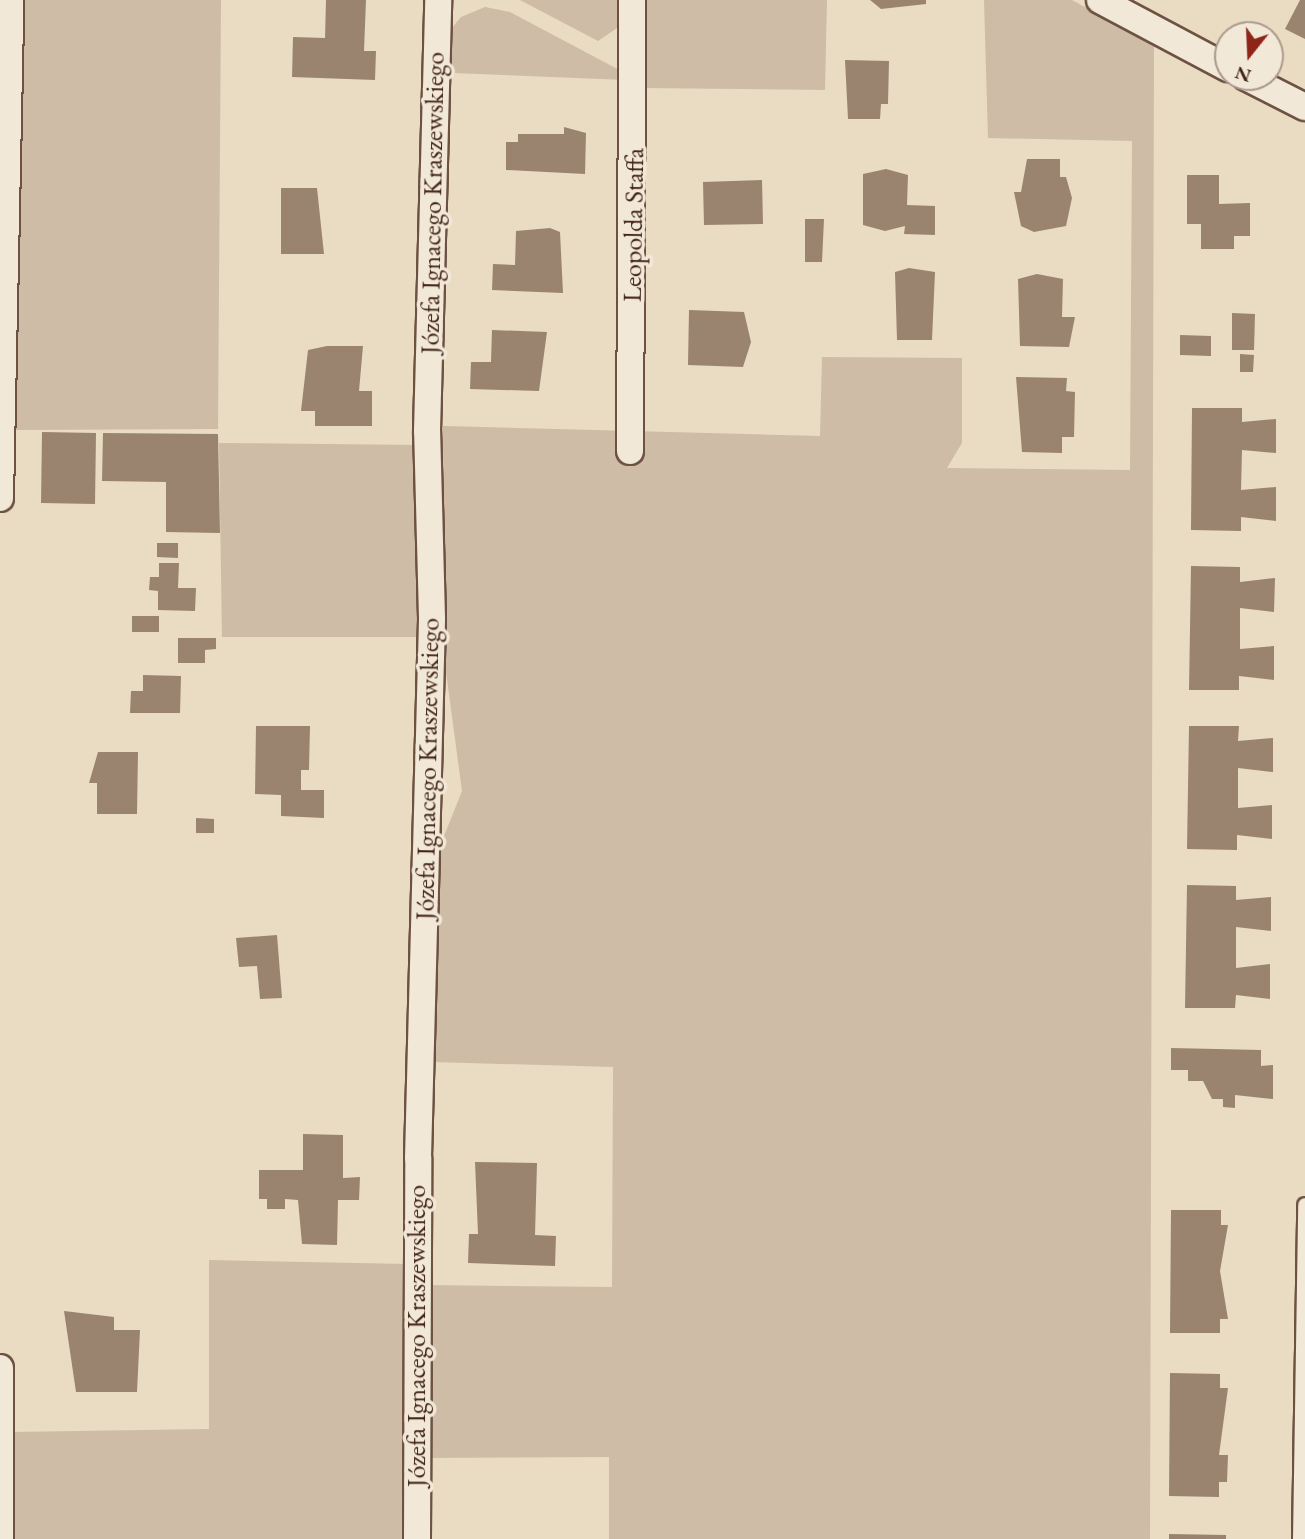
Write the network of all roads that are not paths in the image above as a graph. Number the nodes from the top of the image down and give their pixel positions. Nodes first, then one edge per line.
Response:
1 (10, 0) edge
2 (439, 0) edge
3 (632, 0) edge
4 (1100, 0) edge
5 (1214, 61) edge
6 (1274, 91) edge
7 (1305, 107) edge
8 (629, 451) dead end
9 (0, 498) edge
10 (1305, 1205) edge
11 (0, 1368) edge
12 (0, 1539) edge
13 (416, 1539) edge
14 (1300, 1539) edge

1 - 9 street
2 - 13 street, Józefa Ignacego Kraszewskiego
3 - 8 street, Leopolda Staffa
4 - 5 street
6 - 7 street
10 - 14 lane
11 - 12 street

